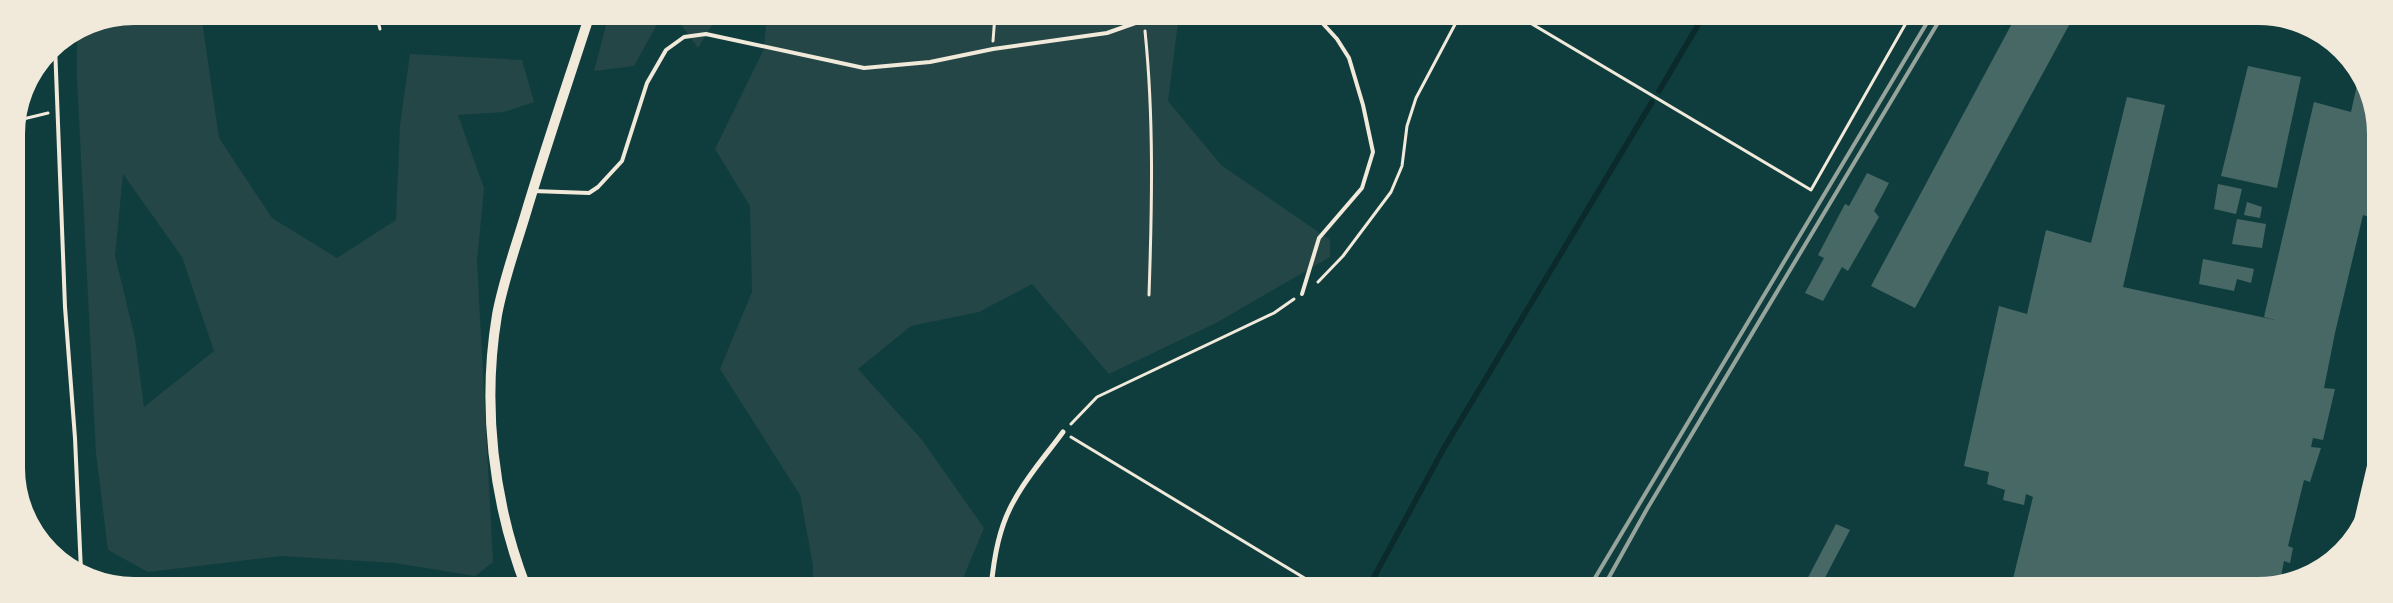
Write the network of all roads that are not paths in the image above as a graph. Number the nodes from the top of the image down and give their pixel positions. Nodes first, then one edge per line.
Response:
1 (1322, 22) edge
2 (587, 23) edge
3 (1134, 23) edge
4 (55, 55) edge
5 (532, 191) junction
6 (1302, 294) road end
7 (1063, 432) road end
8 (2370, 464) edge
9 (2355, 526) edge
10 (81, 567) edge
11 (524, 580) edge
12 (991, 580) edge

1 - 6 lane
2 - 5 main road
3 - 5 lane
4 - 10 lane
5 - 11 main road
7 - 12 street
8 - 9 street

